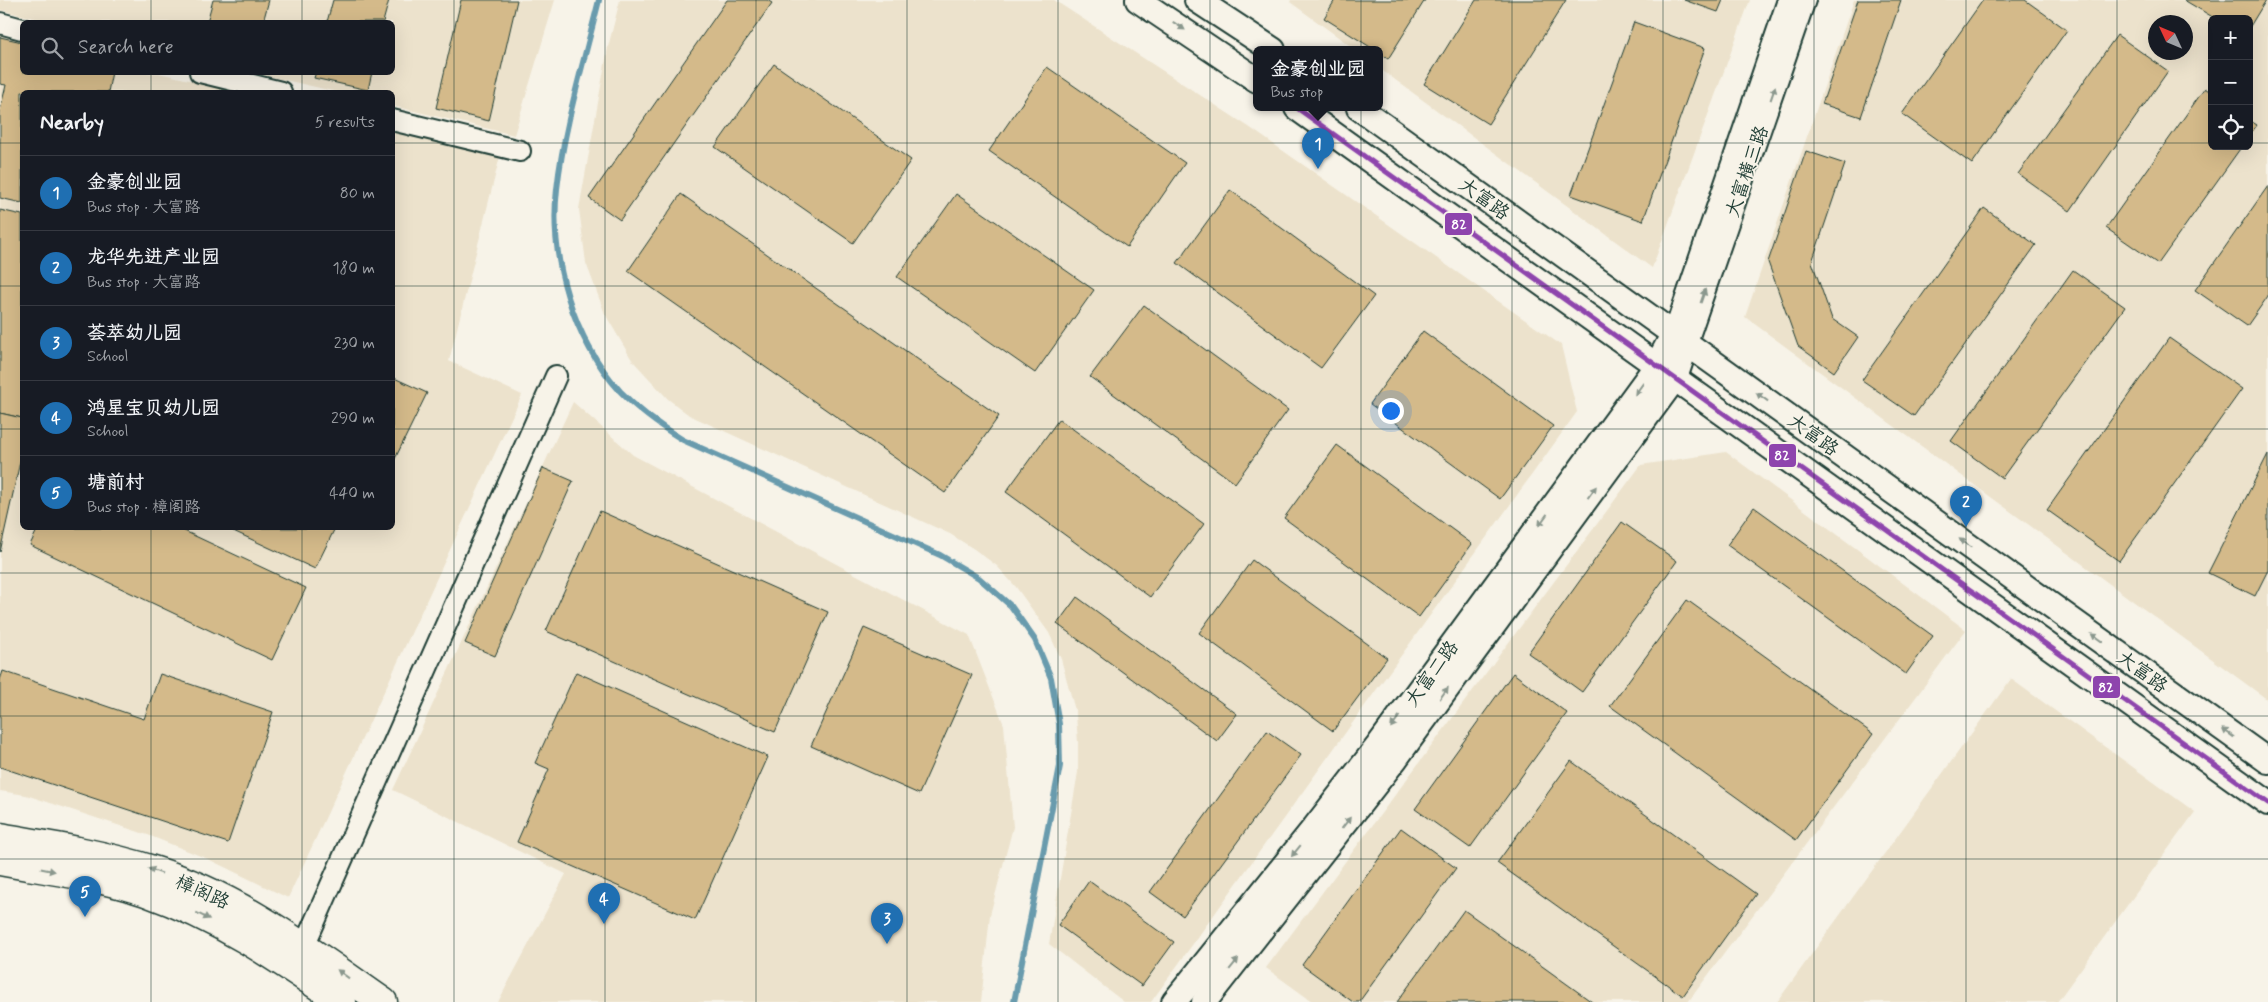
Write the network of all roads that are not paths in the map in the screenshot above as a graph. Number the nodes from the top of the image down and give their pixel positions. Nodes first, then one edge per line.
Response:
1 (1138, 0) edge
2 (1197, 0) edge
3 (1788, 0) edge
4 (1805, 0) edge
5 (0, 23) edge
6 (20, 28) edge
7 (1267, 46) edge
8 (212, 75) edge
9 (1253, 77) edge
10 (274, 90) edge
11 (1301, 111) edge
12 (1364, 111) edge
13 (395, 121) edge
14 (520, 152) dead end
15 (1680, 338) junction
16 (1666, 371) junction
17 (556, 376) dead end
18 (2268, 761) edge
19 (2268, 803) edge
20 (0, 836) edge
21 (0, 860) edge
22 (304, 946) junction
23 (342, 1002) edge
24 (383, 1002) edge
25 (1174, 1002) edge
26 (1204, 1002) edge

1 -> 9 street
2 - 7 street
3 - 15 street, 大富横三路
15 -> 4 street, 大富横三路
5 - 6 street
8 - 10 street
11 - 16 street, 大富路
12 - 15 street, 大富路
13 - 14 street
15 - 16 street, 大富二路
18 -> 15 street, 大富路
16 - 19 street, 大富路
16 -> 25 street, 大富二路
26 -> 16 street, 大富二路
17 - 22 street
22 -> 20 main road, 樟阁路
21 -> 23 main road, 樟阁路
24 -> 22 main road, 樟阁路

